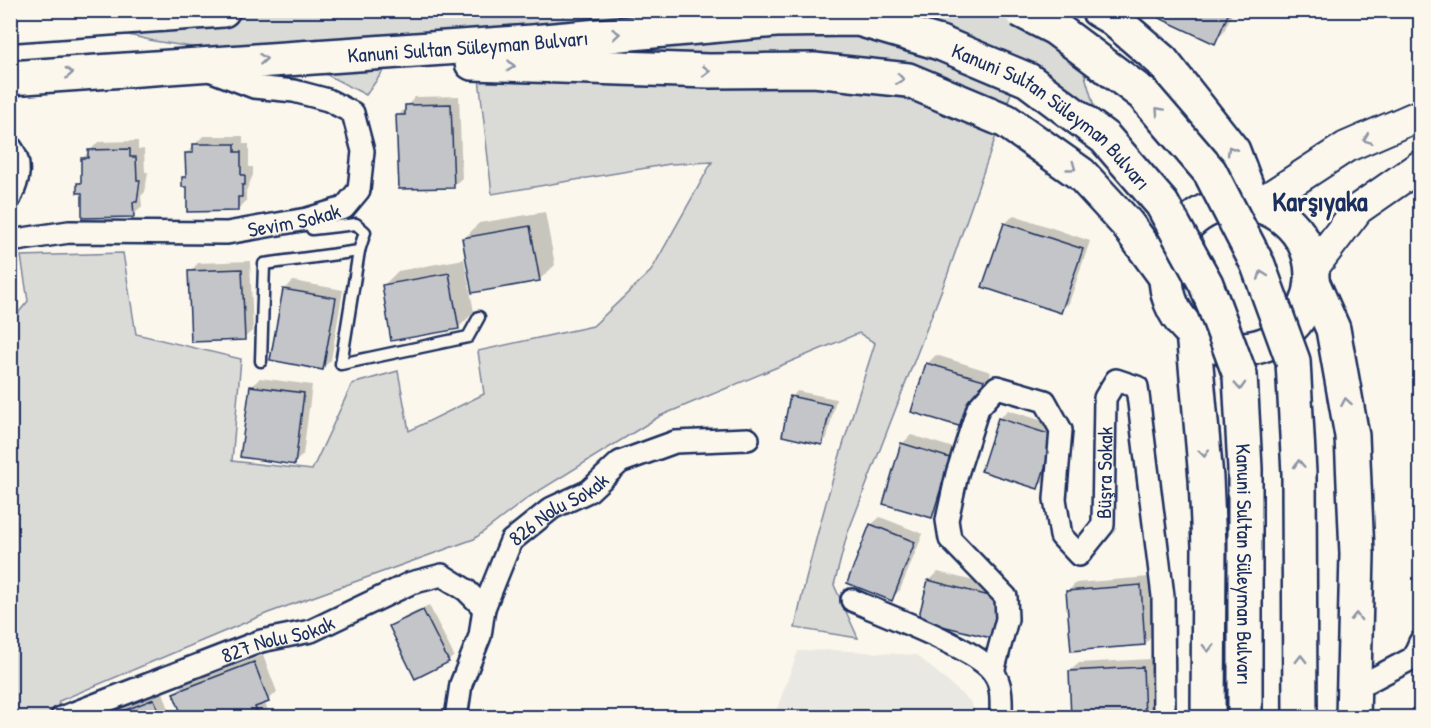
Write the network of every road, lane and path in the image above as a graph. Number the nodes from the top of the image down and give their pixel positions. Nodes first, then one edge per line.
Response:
1 (223, 10) edge
2 (1020, 10) edge
3 (1098, 10) edge
4 (18, 24) edge
5 (348, 53) junction
6 (194, 64) junction
7 (10, 78) edge
8 (1420, 115) edge
9 (10, 146) edge
10 (1420, 166) edge
11 (10, 198) edge
12 (1255, 204) junction
13 (307, 219) junction
14 (10, 241) edge
15 (359, 251) junction
16 (1166, 276) junction
17 (1313, 276) junction
18 (479, 317) dead end
19 (1192, 332) junction
20 (261, 361) dead end
21 (748, 439) dead end
22 (852, 600) dead end
23 (484, 608) junction
24 (1420, 642) edge
25 (993, 672) junction
26 (1354, 703) edge
27 (61, 717) edge
28 (456, 717) edge
29 (1001, 717) edge
30 (1164, 717) edge
31 (1208, 717) edge
32 (1245, 717) edge
33 (1300, 717) edge

1 - 4 main road
33 -> 2 main road, bridge
12 -> 3 main road
6 -> 5 main road, Kanuni Sultan Süleyman Bulvarı
5 -> 16 main road
5 -> 32 main road, Kanuni Sultan Süleyman Bulvarı, bridge
7 -> 6 main road, Kanuni Sultan Süleyman Bulvarı
6 - 13 street, Sevim Sokak
8 -> 12 main road
9 - 11 street
10 - 17 main road
12 - 16 main road
12 - 17 main road
13 - 14 street, Sevim Sokak
13 - 15 lane
15 - 18 lane
15 - 20 lane
16 - 19 main road
17 - 19 main road
26 -> 17 main road
19 -> 31 main road
21 - 23 street, 826 Nolu Sokak
22 - 25 street
23 - 27 street, 827 Nolu Sokak
23 - 28 street, 826 Nolu Sokak
24 - 26 street
25 - 29 street
25 - 30 street, Büşra Sokak

